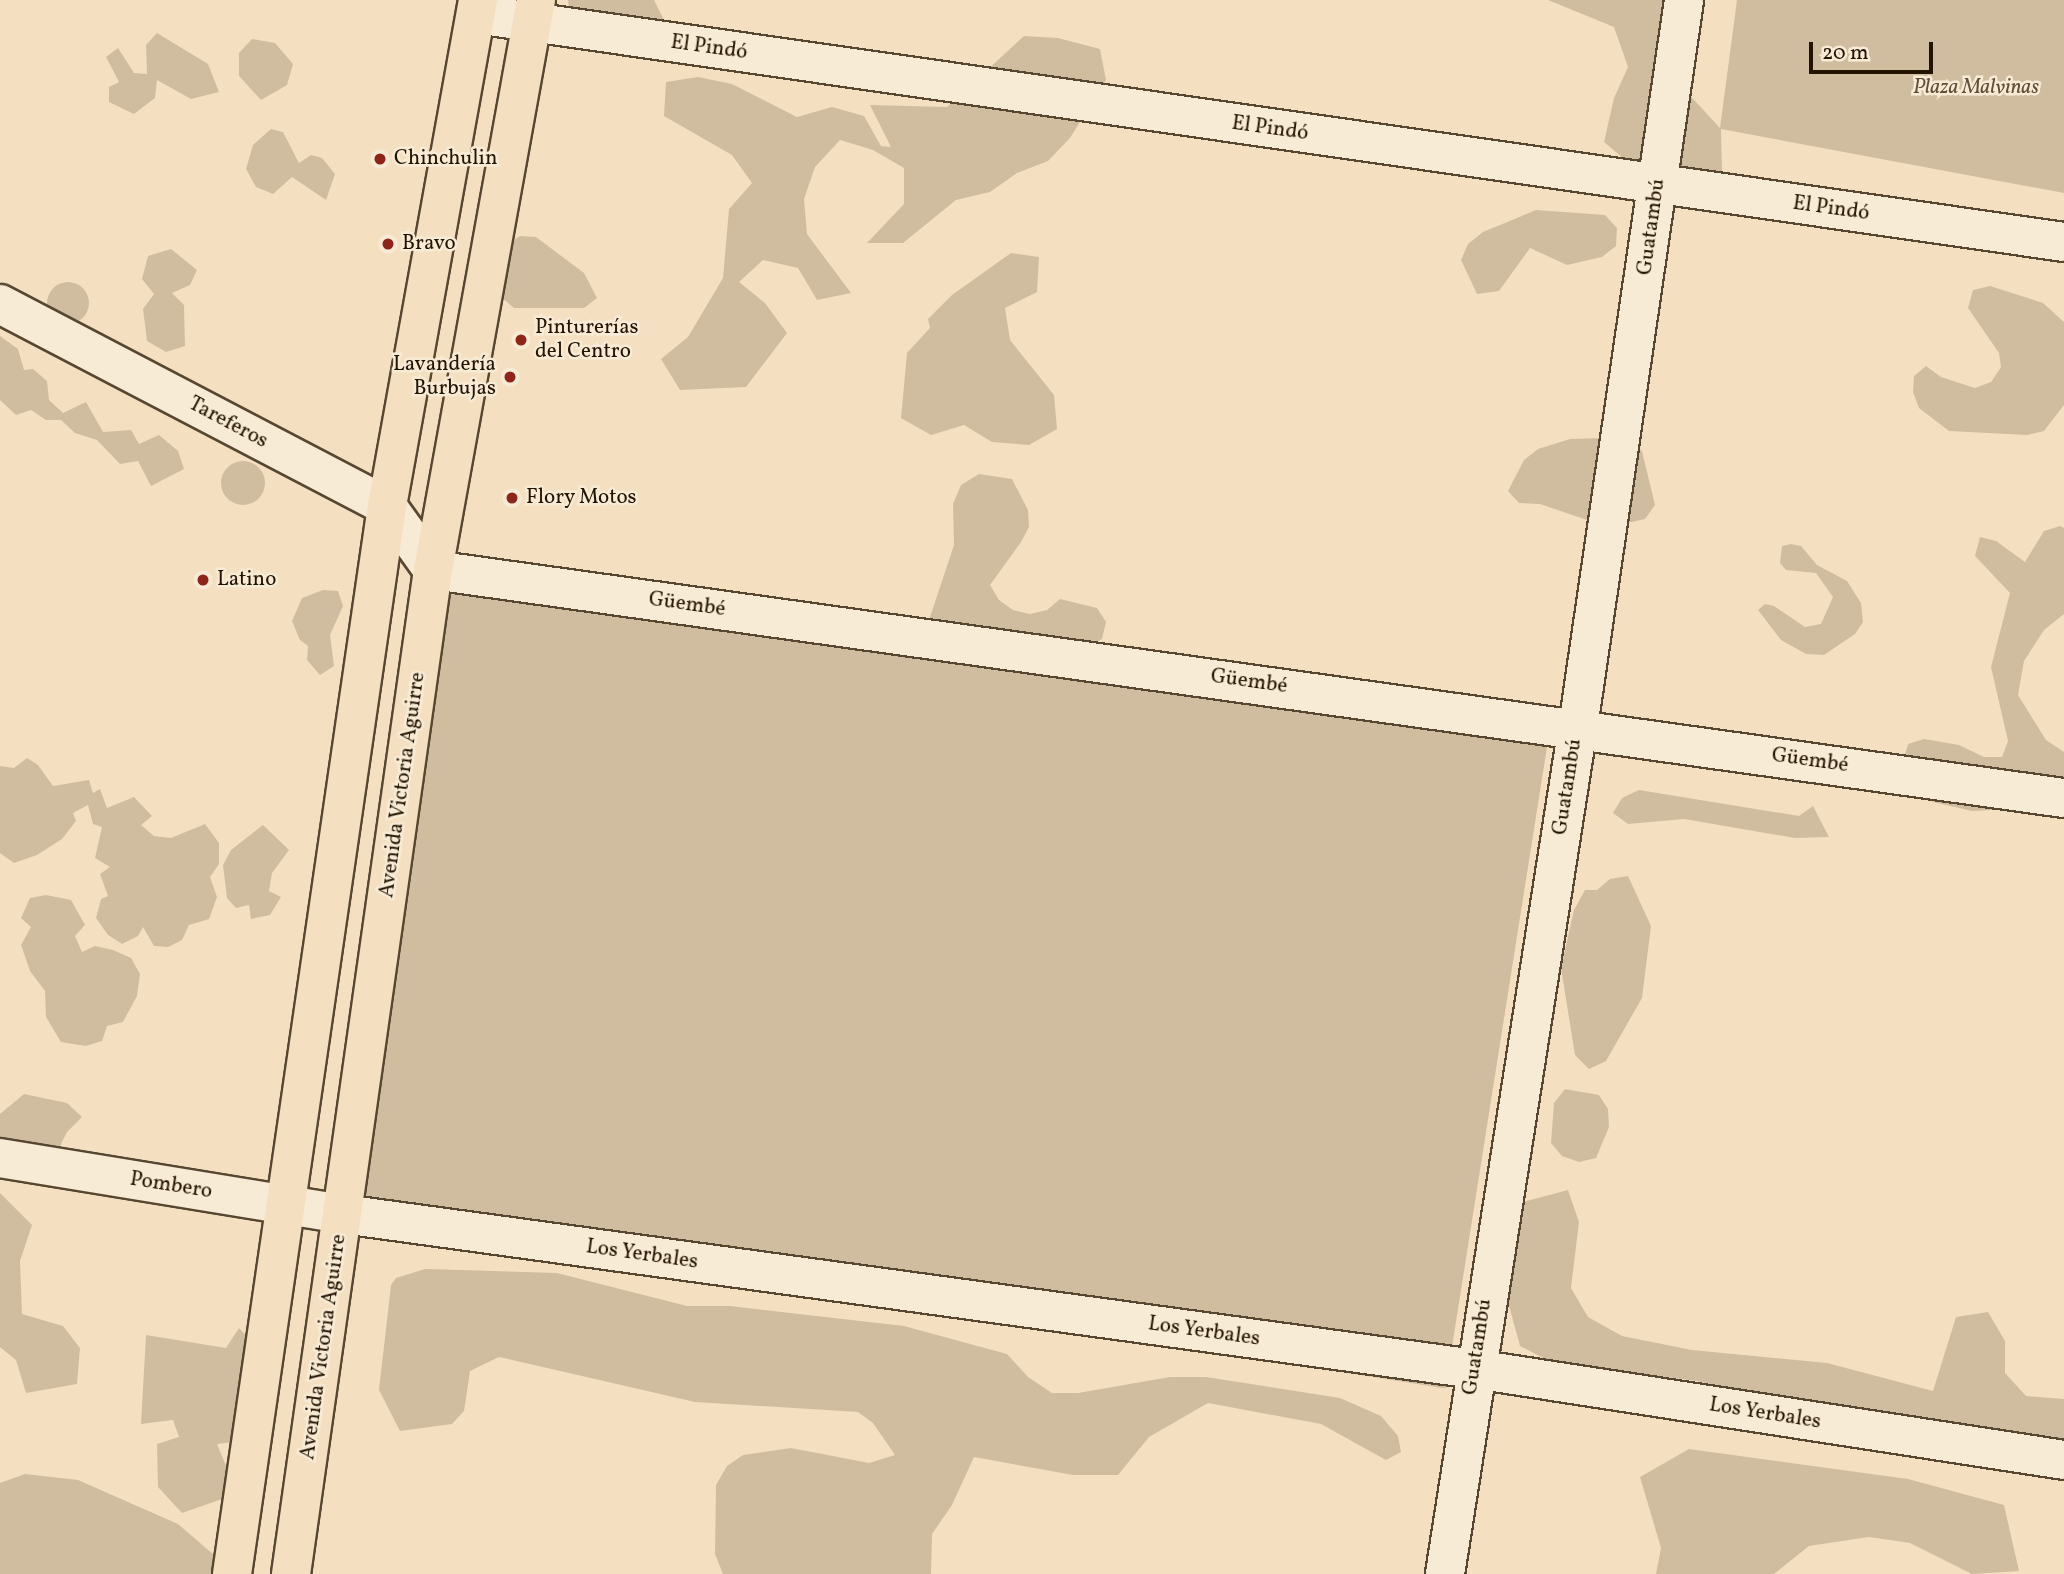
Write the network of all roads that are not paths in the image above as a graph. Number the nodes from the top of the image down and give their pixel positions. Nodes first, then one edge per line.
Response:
1 (1684, 0) edge
2 (477, 7) edge
3 (534, 11) edge
4 (1658, 186) junction
5 (2064, 242) edge
6 (0, 304) edge
7 (387, 506) junction
8 (433, 570) junction
9 (1578, 727) junction
10 (2064, 797) edge
11 (0, 1158) edge
12 (284, 1205) junction
13 (343, 1214) junction
14 (1475, 1369) junction
15 (2064, 1460) edge
16 (232, 1574) edge
17 (290, 1574) edge
18 (1445, 1574) edge

1 - 4 street, Guatambú
2 - 3 street, El Pindó
2 - 7 main road
3 - 4 street, El Pindó
3 - 8 main road, Avenida Victoria Aguirre
4 - 5 street, El Pindó
4 - 9 street, Guatambú
6 - 7 street, Tareferos
7 - 8 street, Tareferos
7 - 12 main road
8 - 9 street, Güembé
8 - 13 main road, Avenida Victoria Aguirre
9 - 10 street, Güembé
9 - 14 street, Guatambú
11 - 12 street, Pombero
12 - 13 street, Pombero
12 - 16 main road
13 - 14 street, Los Yerbales
13 - 17 main road, Avenida Victoria Aguirre
14 - 15 street, Los Yerbales
14 - 18 street, Guatambú

